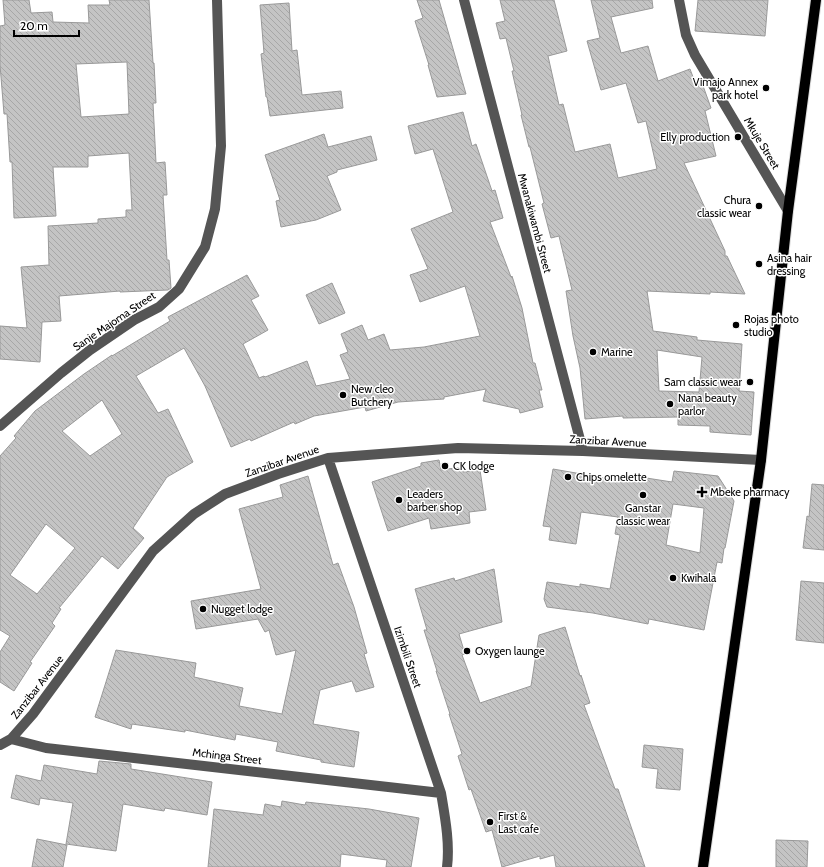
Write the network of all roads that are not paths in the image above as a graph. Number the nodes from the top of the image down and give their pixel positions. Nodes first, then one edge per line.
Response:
1 (217, 0) edge
2 (464, 0) edge
3 (679, 0) edge
4 (816, 0) edge
5 (788, 211) junction
6 (0, 426) edge
7 (583, 451) junction
8 (328, 458) junction
9 (761, 460) junction
10 (11, 739) junction
11 (0, 745) edge
12 (441, 793) junction
13 (447, 867) edge
14 (703, 867) edge

1 - 6 street, Sanje Majoma Street
2 - 7 street, Mwanakiwambi Street
3 - 5 street, Mkuje Street
4 - 5 main road
5 - 9 main road
7 - 8 street, Zanzibar Avenue
7 - 9 street, Zanzibar Avenue
8 - 10 street, Zanzibar Avenue
8 - 12 street, Izimbili Street
9 - 14 main road
10 - 11 street, Zanzibar Avenue
10 - 12 street, Mchinga Street
12 - 13 street, Izimbili Street

